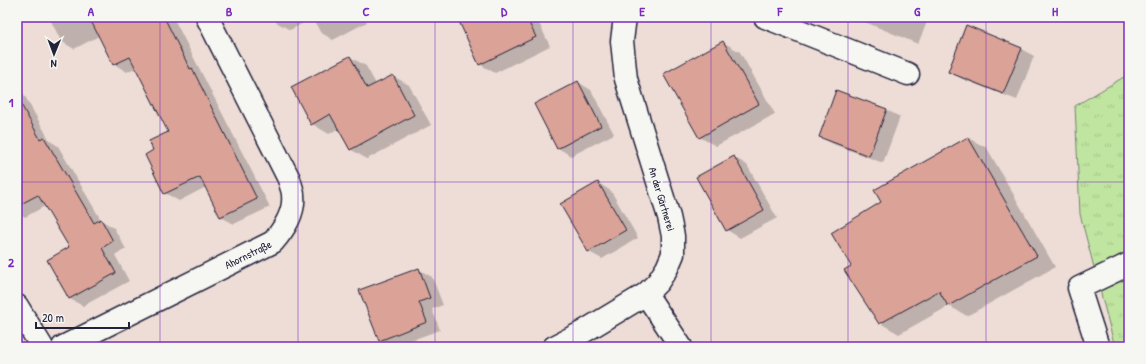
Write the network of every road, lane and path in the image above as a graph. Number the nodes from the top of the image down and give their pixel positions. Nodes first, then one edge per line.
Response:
1 (207, 17) edge
2 (625, 17) edge
3 (765, 17) edge
4 (908, 74) dead end
5 (1129, 264) edge
6 (646, 294) junction
7 (17, 306) edge
8 (42, 347) edge
9 (63, 347) edge
10 (554, 347) edge
11 (681, 347) edge
12 (1098, 347) edge

1 - 9 street, Ahornstraße
2 - 6 street, An der Gärtnerei
3 - 4 street
5 - 12 street
6 - 10 street, An der Gärtnerei
6 - 11 street
7 - 8 street

